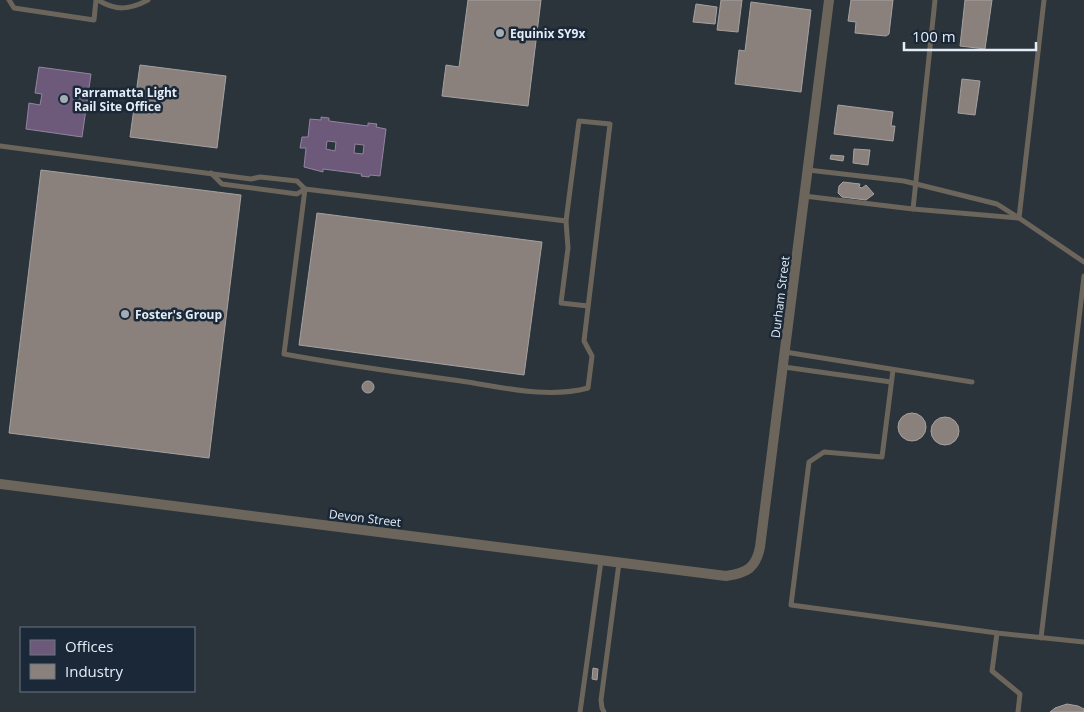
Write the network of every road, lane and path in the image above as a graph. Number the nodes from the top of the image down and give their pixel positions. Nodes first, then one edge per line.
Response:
1 (9, 0) edge
2 (97, 0) edge
3 (148, 0) edge
4 (829, 0) edge
5 (935, 0) edge
6 (1044, 0) edge
7 (0, 146) edge
8 (808, 170) junction
9 (211, 173) junction
10 (916, 184) junction
11 (305, 189) junction
12 (804, 196) junction
13 (914, 209) junction
14 (1019, 218) junction
15 (566, 221) junction
16 (1084, 262) edge
17 (1084, 276) edge
18 (588, 306) junction
19 (785, 352) junction
20 (784, 367) junction
21 (893, 370) junction
22 (891, 382) junction
23 (972, 382) dead end
24 (0, 484) edge
25 (601, 561) junction
26 (619, 563) junction
27 (726, 576) joint
28 (997, 632) junction
29 (1041, 638) junction
30 (1084, 642) edge
31 (580, 712) edge
32 (604, 712) edge
33 (1018, 712) edge

1 - 2 lane
2 - 3 lane
4 - 8 street, Durham Street
5 - 10 lane
6 - 14 lane
7 - 9 lane
8 - 10 lane
8 - 12 street, Durham Street
9 - 11 lane
9 - 11 lane
10 - 13 lane
10 - 14 lane
11 - 15 lane
11 - 18 lane
12 - 13 lane
12 - 19 street, Durham Street
13 - 14 lane
14 - 16 lane
15 - 18 lane
15 - 18 lane
17 - 29 lane
19 - 20 street, Durham Street
19 - 21 lane
20 - 22 lane
20 - 27 street, Durham Street
21 - 22 lane
21 - 23 lane
22 - 28 lane
24 - 25 street, Devon Street
25 - 26 street, Devon Street
25 - 31 lane
26 - 27 street, Devon Street
26 - 32 lane
28 - 29 lane
28 - 33 lane
29 - 30 lane

